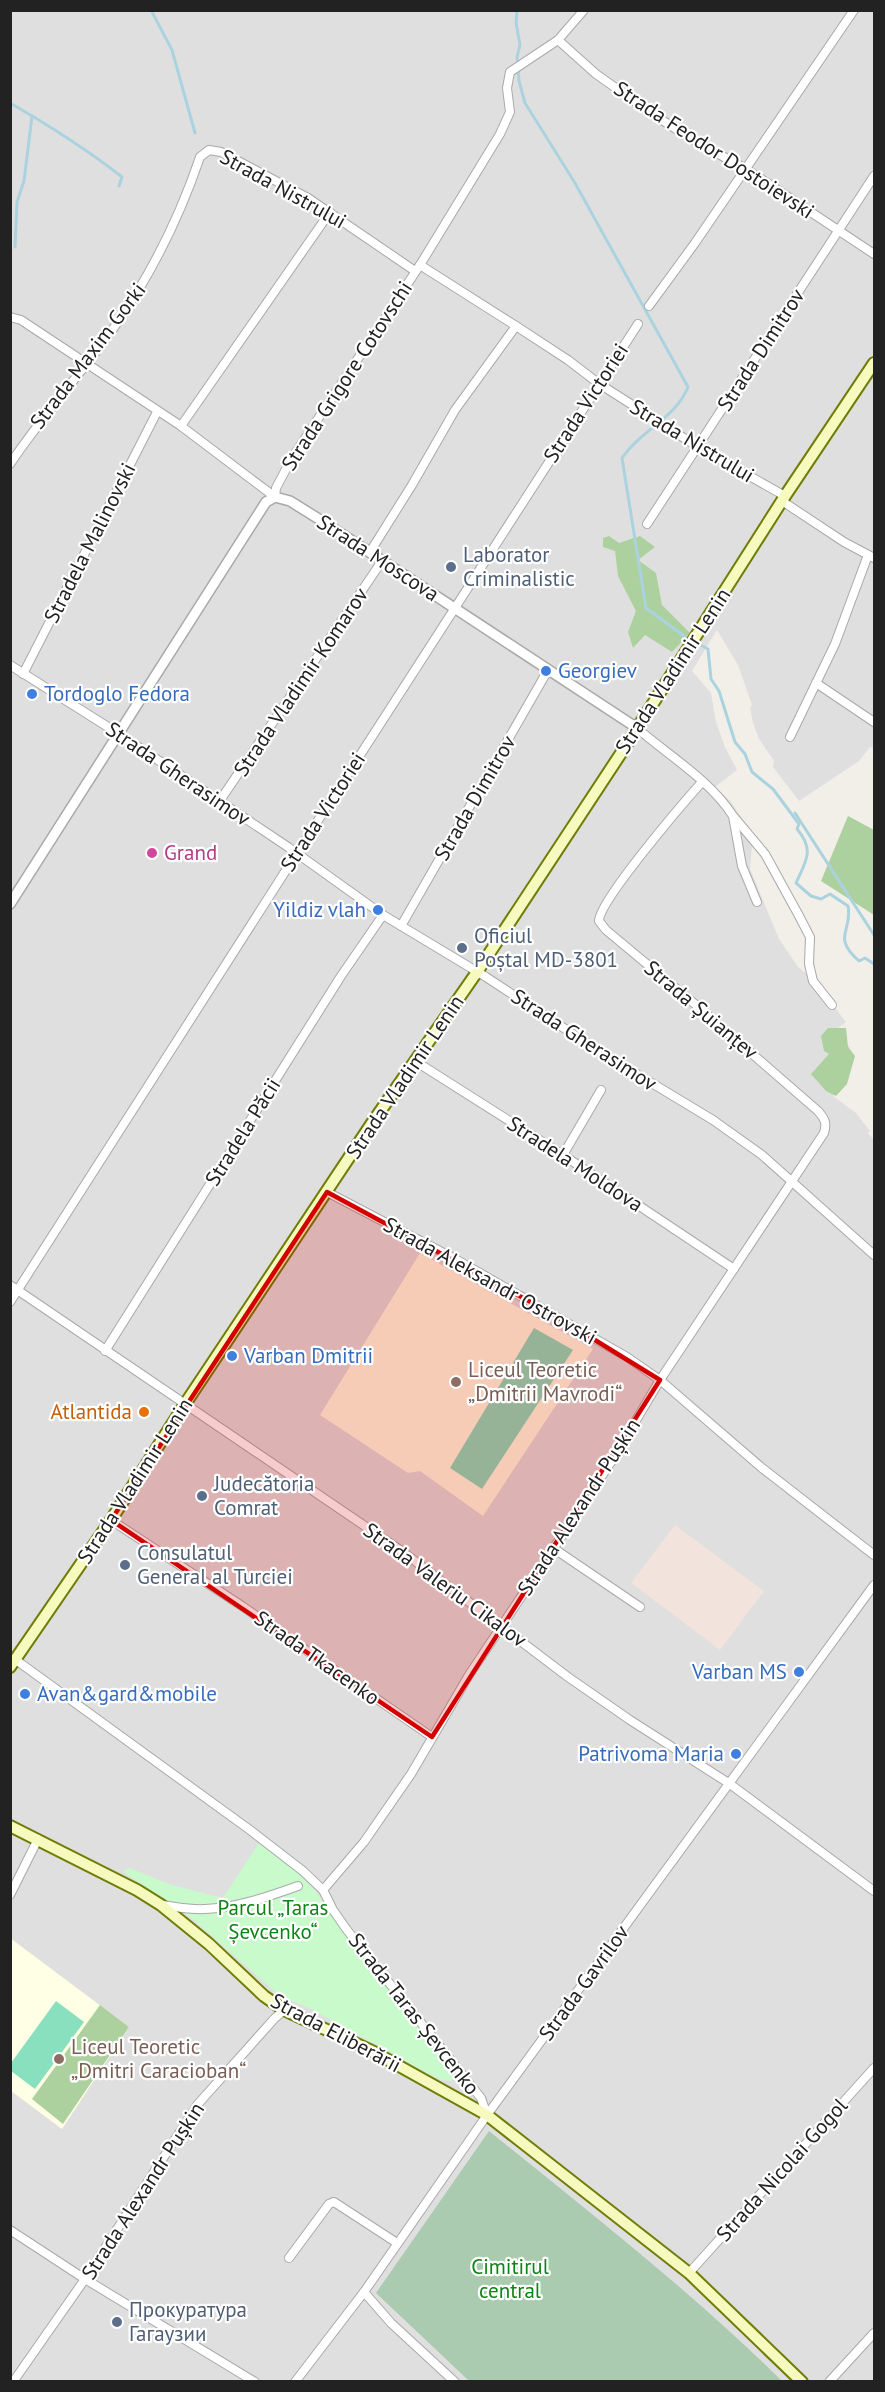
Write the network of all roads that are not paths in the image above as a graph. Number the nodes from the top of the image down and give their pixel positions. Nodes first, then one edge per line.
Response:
1 (584, 10) edge
2 (854, 10) edge
3 (558, 40) junction
4 (208, 150) joint
5 (746, 169) junction
6 (874, 176) edge
7 (330, 212) junction
8 (839, 230) junction
9 (874, 254) edge
10 (417, 268) junction
11 (649, 306) dead end
12 (11, 317) edge
13 (638, 324) dead end
14 (516, 326) junction
15 (88, 363) junction
16 (874, 363) edge
17 (598, 384) junction
18 (157, 412) junction
19 (181, 426) junction
20 (698, 447) junction
21 (10, 464) edge
22 (275, 497) junction
23 (783, 498) junction
24 (646, 524) dead end
25 (370, 552) junction
26 (871, 556) edge
27 (382, 561) junction
28 (456, 609) junction
29 (10, 665) edge
30 (548, 670) junction
31 (23, 674) junction
32 (816, 683) junction
33 (874, 722) edge
34 (637, 728) junction
35 (119, 734) junction
36 (790, 737) dead end
37 (702, 782) junction
38 (219, 802) junction
39 (733, 816) junction
40 (297, 853) junction
41 (757, 902) dead end
42 (10, 904) edge
43 (383, 915) junction
44 (401, 927) junction
45 (477, 972) junction
46 (832, 1005) dead end
47 (416, 1061) junction
48 (601, 1090) dead end
49 (562, 1155) junction
50 (792, 1181) junction
51 (327, 1192) junction
52 (874, 1255) edge
53 (734, 1269) junction
54 (14, 1288) edge
55 (10, 1302) edge
56 (105, 1351) junction
57 (660, 1380) junction
58 (185, 1404) junction
59 (111, 1520) junction
60 (553, 1548) junction
61 (874, 1555) edge
62 (874, 1585) edge
63 (640, 1607) dead end
64 (501, 1625) junction
65 (13, 1664) edge
66 (432, 1737) junction
67 (730, 1784) junction
68 (10, 1826) edge
69 (38, 1839) junction
70 (298, 1886) dead end
71 (873, 1888) edge
72 (323, 1890) junction
73 (10, 1895) edge
74 (161, 1905) junction
75 (284, 2010) junction
76 (874, 2068) edge
77 (487, 2115) junction
78 (10, 2230) edge
79 (397, 2243) junction
80 (289, 2258) dead end
81 (689, 2273) junction
82 (85, 2279) junction
83 (364, 2292) junction
84 (874, 2333) edge
85 (14, 2382) edge
86 (255, 2382) edge
87 (295, 2382) edge
88 (455, 2382) edge
89 (802, 2382) edge
90 (829, 2382) edge

1 - 3 street, Strada Grigore Cotovschi
2 - 5 street
3 - 5 street, Strada Feodor Dostoievski
3 - 10 street, Strada Grigore Cotovschi
4 - 7 street, Strada Nistrului
4 - 15 street, Strada Maxim Gorki
5 - 8 street, Strada Feodor Dostoievski
5 - 11 street
6 - 8 street, Strada Dimitrov
7 - 10 street, Strada Nistrului
7 - 19 street
8 - 9 street, Strada Feodor Dostoievski
8 - 20 street, Strada Dimitrov
10 - 14 street, Strada Nistrului
10 - 22 street, Strada Grigore Cotovschi
12 - 15 street, Strada Moscova
13 - 17 street, Strada Victoriei
14 - 17 street, Strada Nistrului
14 - 25 street
15 - 18 street, Strada Moscova
15 - 21 street, Strada Maxim Gorki
16 - 23 main road, Strada Vladimir Lenin
17 - 20 street, Strada Nistrului
17 - 28 street, Strada Victoriei
18 - 19 street, Strada Moscova
18 - 31 street, Stradela Malinovski
19 - 22 street, Strada Moscova
20 - 23 street, Strada Nistrului
20 - 24 street, Strada Dimitrov
22 - 25 street, Strada Moscova
22 - 35 street, Strada Grigore Cotovschi
23 - 26 street, Strada Nistrului
23 - 34 main road, Strada Vladimir Lenin
25 - 27 street, Strada Moscova
26 - 32 street
27 - 28 street, Strada Moscova
27 - 38 street, Strada Vladimir Komarov
28 - 30 street, Strada Moscova
28 - 40 street, Strada Victoriei
29 - 31 street, Strada Gherasimov
30 - 34 street, Strada Moscova
30 - 44 street, Strada Dimitrov
31 - 35 street, Strada Gherasimov
32 - 33 street
32 - 36 street
34 - 37 street, Strada Moscova
34 - 45 main road, Strada Vladimir Lenin
35 - 38 street, Strada Gherasimov
35 - 42 street, Strada Grigore Cotovschi
37 - 39 street, Strada Moscova
37 - 50 street, Strada Șuianțev
38 - 40 street, Strada Gherasimov
39 - 41 street, Strada Moscova
39 - 46 street, Strada Moscova
40 - 43 street, Strada Gherasimov
40 - 54 street, Strada Victoriei
43 - 44 street, Strada Gherasimov
43 - 56 street, Stradela Păcii
44 - 45 street, Strada Gherasimov
45 - 47 main road, Strada Vladimir Lenin
45 - 50 street, Strada Gherasimov
47 - 49 street, Stradela Moldova
47 - 51 main road, Strada Vladimir Lenin
48 - 49 street
49 - 53 street, Stradela Moldova
50 - 52 street, Strada Gherasimov
50 - 53 street, Strada Alexandr Pușkin
51 - 57 street, Strada Aleksandr Ostrovski
51 - 58 main road, Strada Vladimir Lenin
53 - 57 street, Strada Alexandr Pușkin
54 - 55 street, Strada Victoriei
54 - 56 street, Strada Valeriu Cikalov
56 - 58 street, Strada Valeriu Cikalov
57 - 60 street, Strada Alexandr Pușkin
57 - 61 street, Strada Aleksandr Ostrovski
58 - 59 main road, Strada Vladimir Lenin
58 - 64 street, Strada Valeriu Cikalov
59 - 65 main road, Strada Vladimir Lenin
59 - 66 street, Strada Tkacenko
60 - 63 street
60 - 64 street, Strada Alexandr Pușkin
62 - 67 street, Strada Gavrilov
64 - 66 street, Strada Alexandr Pușkin
64 - 67 street, Strada Valeriu Cikalov
65 - 72 street, Strada Taras Șevcenko
66 - 72 street, Strada Alexandr Pușkin
67 - 71 street, Strada Valeriu Cikalov
67 - 77 street, Strada Gavrilov
68 - 69 main road, Strada Eliberării
69 - 73 street
69 - 74 main road, Strada Eliberării
70 - 74 street
72 - 77 street, Strada Taras Șevcenko
74 - 75 main road, Strada Eliberării
75 - 77 main road, Strada Eliberării
75 - 82 street, Strada Alexandr Pușkin
76 - 81 street, Strada Nicolai Gogol
77 - 79 street, Strada Gavrilov
77 - 81 main road, Strada Taras Șevcenko
78 - 82 street
79 - 80 street
79 - 83 street, Strada Gavrilov
81 - 89 main road, Strada Taras Șevcenko
82 - 85 street, Strada Alexandr Pușkin
82 - 86 street
83 - 87 street, Strada Gavrilov
83 - 88 street
84 - 90 street

